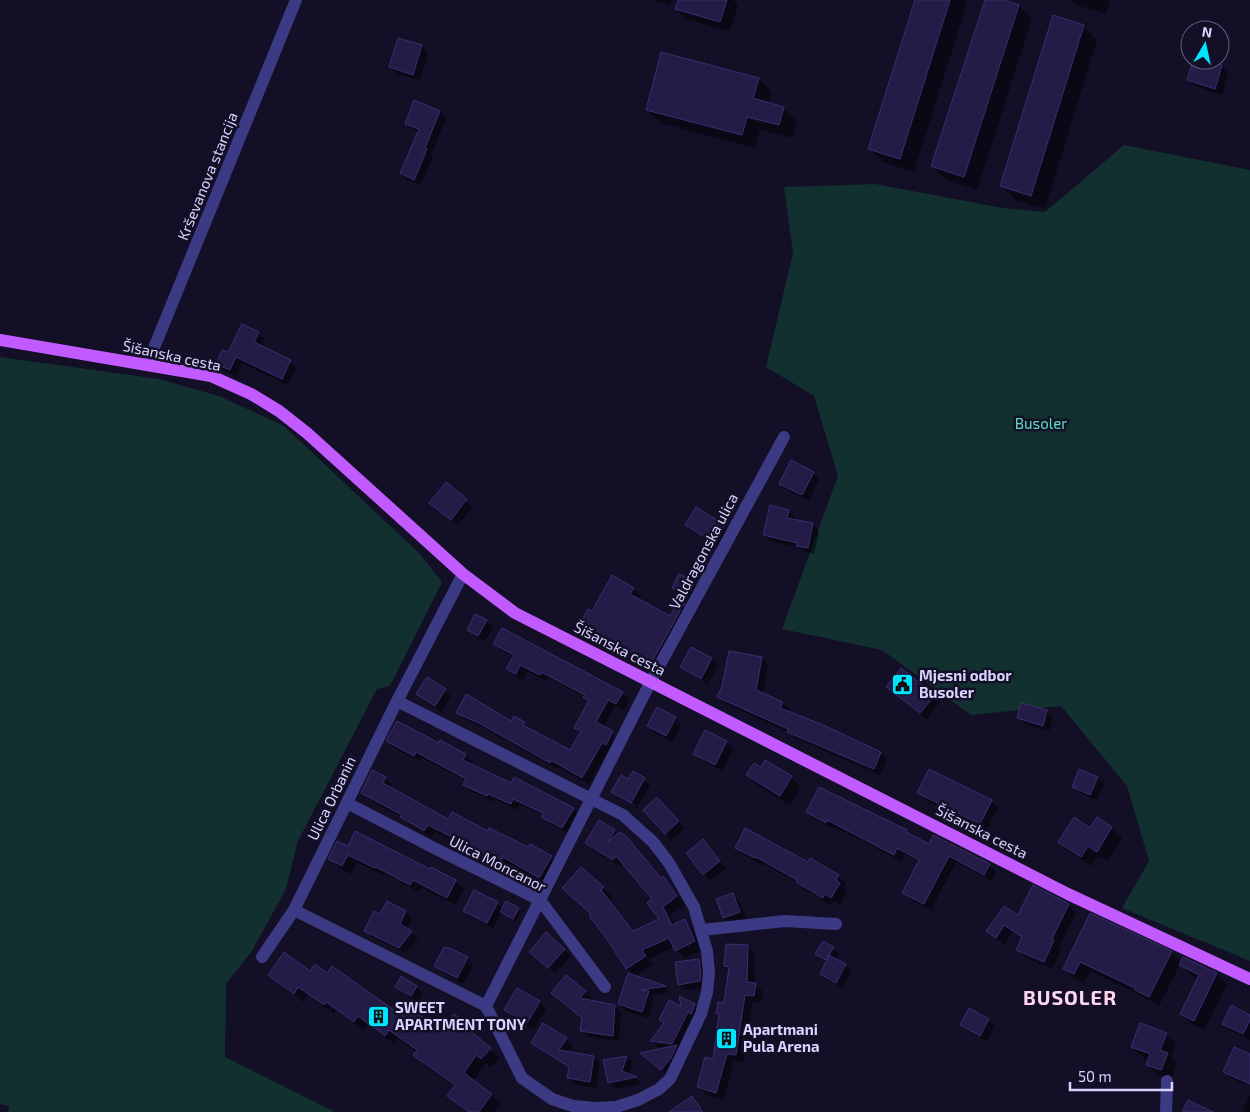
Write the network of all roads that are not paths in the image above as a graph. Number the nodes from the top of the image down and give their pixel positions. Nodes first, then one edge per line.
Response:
1 (296, 0) edge
2 (0, 340) edge
3 (147, 365) junction
4 (784, 437) dead end
5 (463, 574) junction
6 (651, 681) junction
7 (397, 701) junction
8 (592, 798) junction
9 (347, 803) junction
10 (540, 900) junction
11 (294, 910) junction
12 (836, 924) dead end
13 (702, 930) junction
14 (262, 957) dead end
15 (1250, 979) edge
16 (605, 987) dead end
17 (486, 1006) junction
18 (1167, 1081) dead end
19 (1166, 1112) edge

1 - 3 street, Krševanova stancija
2 - 3 main road, Šišanska cesta
3 - 5 main road, Šišanska cesta
4 - 6 street, Valdragonska ulica
5 - 6 main road, Šišanska cesta
5 - 7 street, Ulica Orbanin
6 - 8 street
6 - 15 main road, Šišanska cesta
7 - 8 street
7 - 9 street, Ulica Orbanin
8 - 10 street
8 - 13 street
9 - 10 street, Ulica Moncanor
9 - 11 street, Ulica Orbanin
10 - 16 street, Ulica Moncanor
10 - 17 street
11 - 14 street, Ulica Orbanin
11 - 17 street
12 - 13 street
13 - 17 street
18 - 19 street

